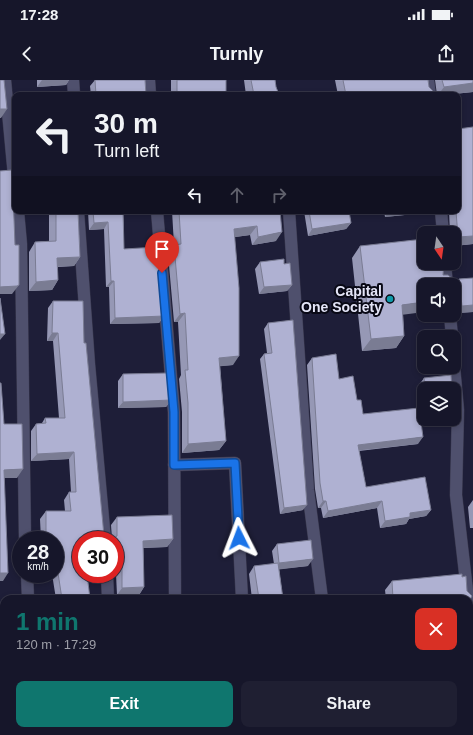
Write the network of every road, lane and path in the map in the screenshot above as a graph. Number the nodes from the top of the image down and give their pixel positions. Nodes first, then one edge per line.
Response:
1 (6, 80) edge
2 (73, 80) edge
3 (149, 80) edge
4 (428, 80) edge
5 (74, 92) edge
6 (150, 92) edge
7 (430, 92) edge
8 (12, 151) edge
9 (18, 214) edge
10 (78, 214) edge
11 (157, 214) edge
12 (288, 214) edge
13 (441, 214) edge
14 (442, 226) edge
15 (455, 374) edge
16 (174, 465) junction
17 (25, 531) edge
18 (104, 531) edge
19 (27, 583) edge
20 (107, 583) edge
21 (28, 595) edge
22 (108, 595) edge
23 (175, 595) edge
24 (242, 595) edge
25 (321, 595) edge
26 (468, 595) edge
27 (473, 709) edge
28 (473, 735) edge

1 - 8 street
2 - 5 street
3 - 6 street
4 - 7 street
9 - 17 street
10 - 18 street
11 - 16 street
12 - 25 street
13 - 14 street
15 - 26 street
16 - 23 street
16 - 24 street
19 - 21 street
20 - 22 street
27 - 28 street

